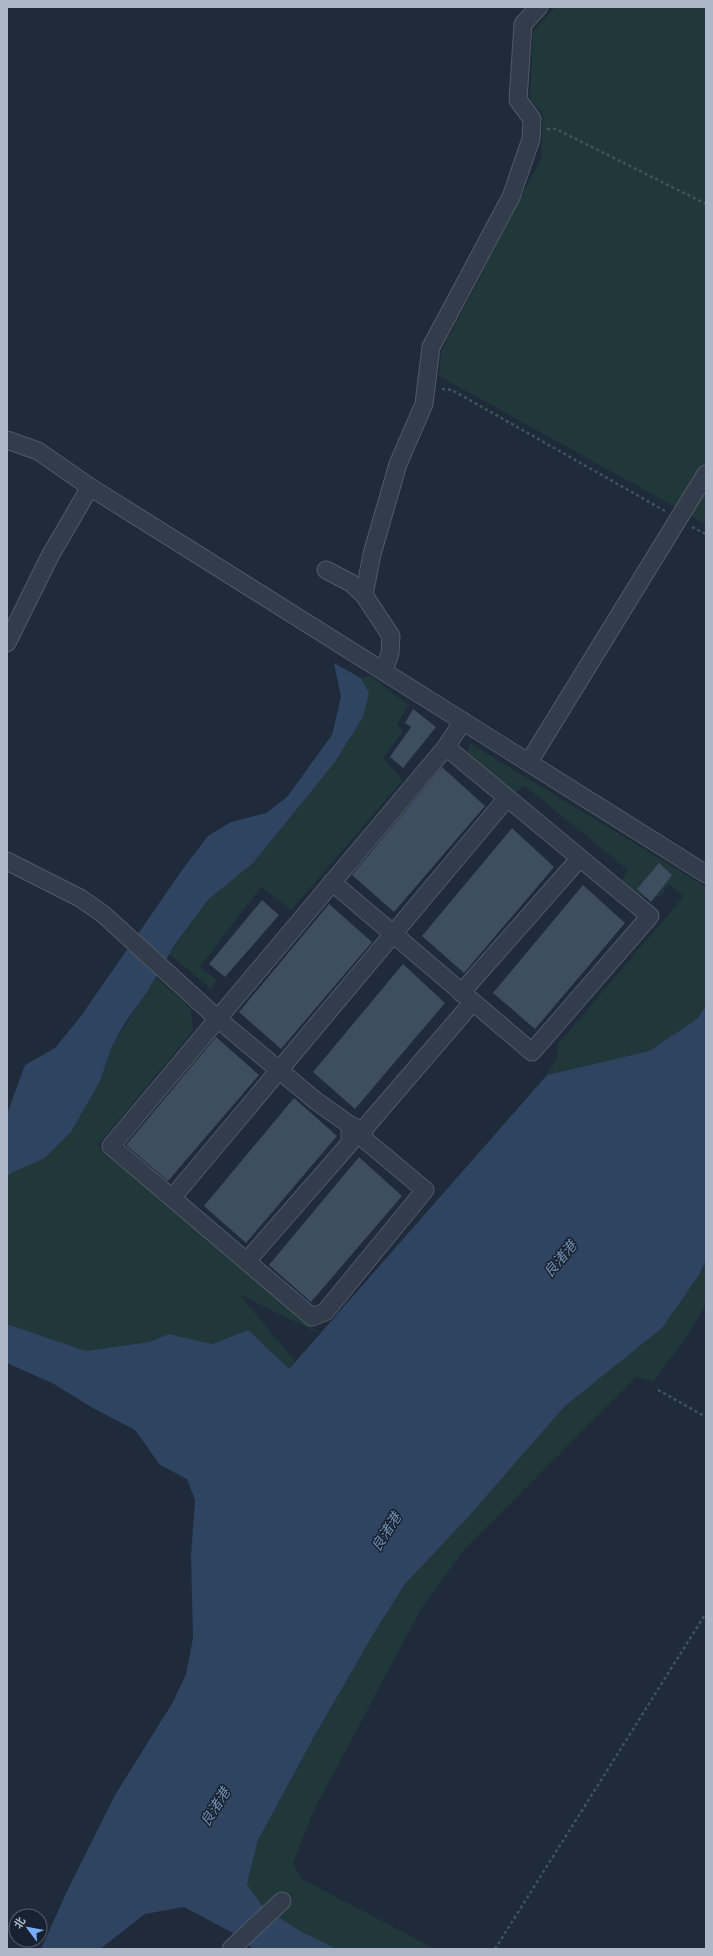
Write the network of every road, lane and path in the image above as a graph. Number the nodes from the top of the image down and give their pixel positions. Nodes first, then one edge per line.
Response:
1 (539, 7) edge
2 (531, 139) junction
3 (706, 204) edge
4 (426, 387) junction
5 (7, 440) edge
6 (706, 474) edge
7 (90, 487) junction
8 (679, 519) junction
9 (706, 534) edge
10 (326, 570) dead end
11 (364, 595) junction
12 (7, 643) edge
13 (384, 670) junction
14 (463, 721) junction
15 (446, 747) junction
16 (529, 762) junction
17 (507, 798) junction
18 (580, 858) junction
19 (7, 861) edge
20 (706, 874) edge
21 (332, 882) junction
22 (393, 935) junction
23 (466, 998) junction
24 (218, 1019) junction
25 (280, 1071) junction
26 (357, 1127) junction
27 (172, 1198) junction
28 (247, 1261) junction
29 (658, 1390) dead end
30 (706, 1417) edge
31 (706, 1613) edge
32 (282, 1901) dead end
33 (234, 1945) edge
34 (495, 1949) edge

1 - 2 street
2 - 3 path
2 - 4 street
4 - 8 path
4 - 11 street
5 - 7 street
6 - 8 street
7 - 12 street
7 - 13 street
8 - 9 path
8 - 16 street
10 - 11 street
11 - 13 street
13 - 14 street
14 - 15 street
14 - 16 street
15 - 17 street
15 - 21 street
16 - 20 street
17 - 18 street
17 - 22 street
18 - 23 street
18 - 23 street
19 - 24 street
21 - 22 street
21 - 24 street
22 - 23 street
22 - 25 street
23 - 26 street
24 - 25 street
24 - 27 street
25 - 26 street
25 - 27 street
26 - 28 street
26 - 28 street
27 - 28 street
29 - 30 path
31 - 34 path
32 - 33 street

